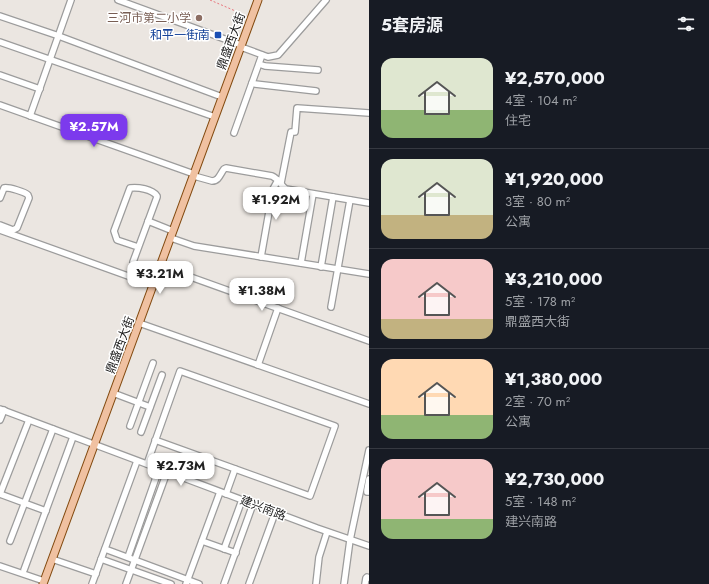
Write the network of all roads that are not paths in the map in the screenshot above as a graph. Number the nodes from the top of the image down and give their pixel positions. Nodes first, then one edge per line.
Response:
1 (71, 0) edge
2 (118, 0) edge
3 (258, 0) edge
4 (326, 0) edge
5 (0, 16) edge
6 (58, 36) junction
7 (0, 42) edge
8 (241, 46) junction
9 (262, 55) junction
10 (50, 60) junction
11 (259, 64) junction
12 (318, 70) dead end
13 (0, 75) edge
14 (252, 83) junction
15 (40, 90) junction
16 (316, 91) dead end
17 (222, 97) junction
18 (0, 105) edge
19 (369, 113) edge
20 (30, 116) junction
21 (215, 117) junction
22 (234, 132) dead end
23 (194, 175) junction
24 (279, 181) junction
25 (2, 186) edge
26 (313, 194) junction
27 (333, 197) junction
28 (0, 198) edge
29 (350, 200) junction
30 (369, 203) edge
31 (148, 221) junction
32 (0, 225) edge
33 (0, 230) edge
34 (173, 231) junction
35 (171, 238) junction
36 (138, 248) junction
37 (261, 257) junction
38 (133, 262) dead end
39 (301, 263) junction
40 (160, 266) junction
41 (321, 266) junction
42 (337, 269) junction
43 (369, 274) edge
44 (153, 285) junction
45 (331, 307) dead end
46 (278, 308) junction
47 (139, 323) junction
48 (369, 341) edge
49 (153, 363) dead end
50 (258, 365) junction
51 (162, 375) dead end
52 (113, 394) junction
53 (139, 403) junction
54 (369, 404) edge
55 (150, 407) junction
56 (2, 410) edge
57 (0, 420) edge
58 (29, 420) junction
59 (130, 426) dead end
60 (53, 429) junction
61 (141, 432) dead end
62 (73, 437) junction
63 (155, 440) junction
64 (94, 445) junction
65 (369, 450) edge
66 (137, 461) junction
67 (147, 464) junction
68 (159, 469) junction
69 (235, 469) junction
70 (167, 472) junction
71 (369, 479) edge
72 (369, 492) edge
73 (223, 493) junction
74 (0, 494) edge
75 (242, 500) junction
76 (25, 503) junction
77 (253, 504) junction
78 (46, 511) junction
79 (275, 513) junction
80 (327, 532) junction
81 (350, 540) junction
82 (10, 541) dead end
83 (202, 541) junction
84 (369, 546) edge
85 (105, 549) junction
86 (224, 549) junction
87 (236, 553) junction
88 (128, 557) junction
89 (52, 559) junction
90 (101, 559) junction
91 (135, 560) junction
92 (0, 566) edge
93 (24, 570) dead end
94 (131, 570) junction
95 (96, 574) junction
96 (369, 578) edge
97 (187, 582) edge
98 (43, 583) edge
99 (92, 584) edge
100 (126, 584) edge
101 (171, 584) edge
102 (199, 584) edge
103 (224, 584) edge
104 (249, 584) edge
105 (316, 584) edge
106 (344, 584) edge
107 (365, 584) edge

1 - 6 street
2 - 8 street
3 - 8 main road, 鼎盛西大街
4 - 9 street
5 - 6 street
6 - 10 street
6 - 17 street
7 - 10 street
8 - 9 street
8 - 17 main road, 鼎盛西大街
9 - 11 street
10 - 15 street
10 - 21 street
11 - 12 street
11 - 14 street
13 - 15 street
14 - 16 street
14 - 22 street
15 - 20 street
17 - 21 main road, 鼎盛西大街
18 - 20 street
19 - 24 street
20 - 23 street
21 - 23 main road, 鼎盛西大街
23 - 24 street
23 - 34 main road, 鼎盛西大街
24 - 26 street
24 - 37 street
25 - 28 street
25 - 32 street
26 - 27 street
26 - 39 street
27 - 29 street
27 - 41 street
29 - 30 street
29 - 42 street
31 - 34 street
31 - 36 street
31 - 36 street
33 - 44 street
34 - 35 main road, 鼎盛西大街
35 - 37 street
35 - 40 main road, 鼎盛西大街
36 - 38 street
37 - 39 street
39 - 41 street
40 - 44 main road, 鼎盛西大街
40 - 46 street
41 - 42 street
42 - 43 street
42 - 45 street
44 - 47 main road, 鼎盛西大街
46 - 48 street
46 - 50 street
47 - 50 street
47 - 52 main road, 鼎盛西大街
49 - 53 street
50 - 54 street
51 - 55 street
52 - 53 street
52 - 64 main road, 鼎盛西大街
53 - 55 street
53 - 59 street
55 - 61 street
56 - 57 street
56 - 58 street, 建兴南路
58 - 60 street, 建兴南路
58 - 74 street
60 - 62 street, 建兴南路
60 - 76 street
62 - 64 street, 建兴南路
62 - 78 street
63 - 67 street
63 - 69 street
63 - 69 street
64 - 66 street, 建兴南路
64 - 89 main road, 鼎盛西大街
65 - 81 street
66 - 67 street, 建兴南路
66 - 85 street
67 - 68 street, 建兴南路
68 - 70 street, 建兴南路
68 - 88 street
69 - 73 street
70 - 73 street, 建兴南路
70 - 91 street
71 - 72 street
73 - 75 street, 建兴南路
73 - 83 street
74 - 76 street
75 - 77 street, 建兴南路
75 - 86 street
76 - 78 street
76 - 82 street
77 - 79 street, 建兴南路
77 - 87 street
78 - 93 street
79 - 80 street, 建兴南路
79 - 104 street
80 - 81 street, 建兴南路
80 - 105 street
81 - 84 street, 建兴南路
81 - 106 street
83 - 86 street
83 - 97 street
85 - 88 street
85 - 90 street
86 - 87 street
87 - 103 street
88 - 91 street
89 - 95 street
89 - 98 main road, 鼎盛西大街
90 - 94 street
90 - 95 street
91 - 94 street
91 - 97 street
92 - 98 street
94 - 100 street
94 - 101 street
95 - 99 street
96 - 107 street
97 - 102 street

